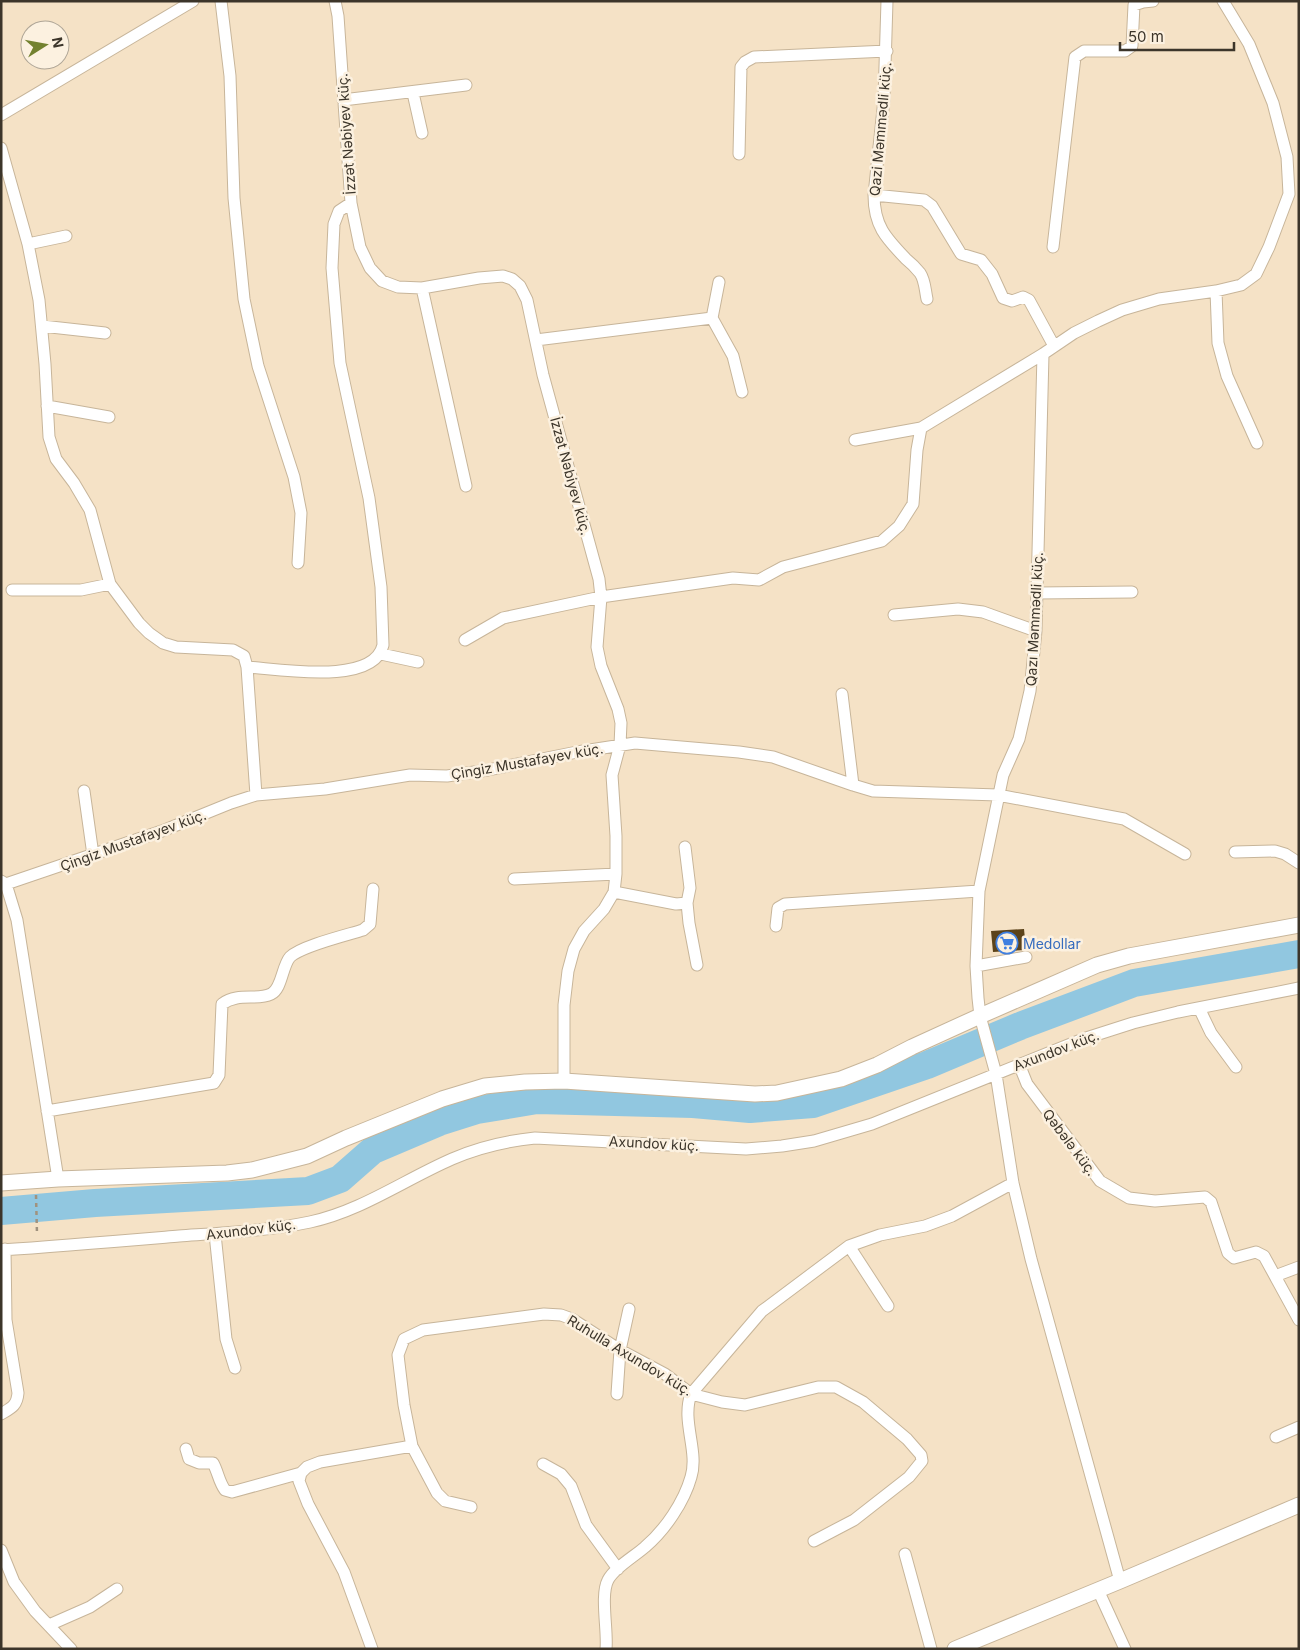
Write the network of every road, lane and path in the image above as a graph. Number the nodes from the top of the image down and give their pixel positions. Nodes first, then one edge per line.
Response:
1 (193, 1) edge
2 (221, 1) edge
3 (335, 1) edge
4 (887, 1) edge
5 (1153, 1) edge
6 (1223, 1) edge
7 (886, 51) junction
8 (466, 85) dead end
9 (413, 92) junction
10 (343, 100) junction
11 (1, 115) edge
12 (422, 133) dead end
13 (1, 148) edge
14 (739, 154) dead end
15 (874, 195) junction
16 (1294, 196) edge
17 (351, 203) junction
18 (66, 236) dead end
19 (28, 244) junction
20 (1053, 247) dead end
21 (719, 282) dead end
22 (422, 288) junction
23 (1216, 291) junction
24 (927, 299) dead end
25 (712, 318) junction
26 (42, 326) junction
27 (105, 333) dead end
28 (536, 340) junction
29 (1054, 346) junction
30 (1043, 354) junction
31 (742, 392) dead end
32 (47, 406) junction
33 (109, 417) dead end
34 (921, 428) junction
35 (855, 440) dead end
36 (1257, 443) dead end
37 (466, 486) dead end
38 (298, 563) dead end
39 (110, 584) junction
40 (12, 590) dead end
41 (1132, 592) dead end
42 (1037, 593) junction
43 (601, 597) junction
44 (894, 615) dead end
45 (1036, 631) junction
46 (464, 640) dead end
47 (381, 654) junction
48 (418, 662) dead end
49 (247, 667) junction
50 (842, 694) dead end
51 (620, 745) junction
52 (853, 785) junction
53 (84, 791) dead end
54 (256, 795) junction
55 (998, 795) junction
56 (685, 847) dead end
57 (1235, 852) dead end
58 (1184, 854) dead end
59 (92, 855) junction
60 (1299, 863) edge
61 (616, 874) junction
62 (514, 879) dead end
63 (4, 882) edge
64 (373, 889) dead end
65 (979, 891) junction
66 (614, 892) junction
67 (687, 903) junction
68 (1299, 925) edge
69 (776, 926) dead end
70 (1026, 957) dead end
71 (697, 965) dead end
72 (976, 966) junction
73 (1299, 988) edge
74 (1199, 1008) junction
75 (982, 1021) junction
76 (1019, 1064) junction
77 (1236, 1067) dead end
78 (996, 1074) junction
79 (564, 1081) junction
80 (48, 1111) junction
81 (58, 1179) junction
82 (35, 1180) junction
83 (1013, 1183) junction
84 (1, 1184) edge
85 (215, 1234) junction
86 (849, 1246) junction
87 (37, 1247) junction
88 (3, 1250) edge
89 (1299, 1267) edge
90 (1275, 1276) junction
91 (888, 1306) dead end
92 (629, 1309) dead end
93 (1299, 1320) edge
94 (620, 1350) junction
95 (235, 1368) dead end
96 (617, 1394) dead end
97 (691, 1394) junction
98 (1, 1414) edge
99 (1299, 1427) edge
100 (1276, 1437) dead end
101 (412, 1446) junction
102 (186, 1449) dead end
103 (542, 1464) dead end
104 (301, 1473) junction
105 (1299, 1505) edge
106 (471, 1507) dead end
107 (814, 1541) dead end
108 (1, 1550) edge
109 (905, 1554) dead end
110 (618, 1570) junction
111 (1120, 1582) junction
112 (117, 1589) dead end
113 (1098, 1590) junction
114 (49, 1625) junction
115 (71, 1649) edge
116 (372, 1649) edge
117 (606, 1649) edge
118 (930, 1649) edge
119 (956, 1649) edge
120 (1125, 1649) edge

1 - 11 street
2 - 38 street
3 - 10 street, İzzət Nəbiyev küç.
4 - 7 street, Qazi Məmmədli küç.
5 - 20 street
6 - 16 street
7 - 14 street
7 - 15 street, Qazi Məmmədli küç.
8 - 9 street
9 - 10 street
9 - 12 street
10 - 17 street, İzzət Nəbiyev küç.
13 - 19 street
15 - 24 street, Qazi Məmmədli küç.
15 - 29 street
16 - 23 street
17 - 22 street, İzzət Nəbiyev küç.
17 - 47 street
18 - 19 street
19 - 26 street
21 - 25 street
22 - 28 street, İzzət Nəbiyev küç.
22 - 37 street
23 - 29 street
23 - 36 street
25 - 28 street
25 - 31 street
26 - 27 street
26 - 32 street
28 - 43 street, İzzət Nəbiyev küç.
29 - 30 street
30 - 34 street
30 - 42 street, Qazı Məmmədli küç.
32 - 33 street
32 - 39 street
34 - 35 street
34 - 43 street
39 - 40 street
39 - 49 street
41 - 42 street
42 - 45 street, Qazı Məmmədli küç.
43 - 46 street
43 - 51 street, İzzət Nəbiyev küç.
44 - 45 street
45 - 55 street, Qazı Məmmədli küç.
47 - 48 street
47 - 49 street
49 - 54 street
50 - 52 street
51 - 52 street, Çingiz Mustafayev küç.
51 - 54 street, Çingiz Mustafayev küç.
51 - 61 street, İzzət Nəbiyev küç.
52 - 55 street, Çingiz Mustafayev küç.
53 - 59 street
54 - 59 street, Çingiz Mustafayev küç.
55 - 58 street, Çingiz Mustafayev küç.
55 - 65 street, Qazı Məmmədli küç.
56 - 67 street
57 - 60 street
59 - 63 street, Çingiz Mustafayev küç.
61 - 62 street
61 - 66 street, İzzət Nəbiyev küç.
63 - 80 street, Çingiz Mustafayev küç.
64 - 80 street
65 - 69 street
65 - 72 street, Qazı Məmmədli küç.
66 - 67 street
66 - 79 street, İzzət Nəbiyev küç.
67 - 71 street
68 - 75 street
70 - 72 street
72 - 75 street, Qazı Məmmədli küç.
73 - 74 street, Axundov küç.
74 - 76 street, Axundov küç.
74 - 77 street
75 - 78 street, Qazı Məmmədli küç.
75 - 79 street
76 - 78 street, Axundov küç.
76 - 90 street, Qəbələ küç.
78 - 83 street, Qazı Məmmədli küç.
78 - 85 street, Axundov küç.
79 - 81 street
80 - 81 street, Çingiz Mustafayev küç.
81 - 82 street
82 - 84 street
82 - 87 path
83 - 86 street
83 - 111 street, Qazı Məmmədli küç.
85 - 87 street, Axundov küç.
85 - 95 street
86 - 91 street
86 - 97 street
87 - 88 street, Axundov küç.
88 - 98 street
89 - 90 street
90 - 93 street, Qəbələ küç.
92 - 94 street
94 - 96 street
94 - 97 street, Ruhulla Axundov küç.
94 - 101 street, Ruhulla Axundov küç.
97 - 107 street, Ruhulla Axundov küç.
97 - 110 street
99 - 100 street
101 - 104 street
101 - 106 street, Ruhulla Axundov küç.
102 - 104 street
103 - 110 street
104 - 116 street
105 - 111 street
108 - 114 street
109 - 118 street
110 - 117 street
111 - 113 street
112 - 114 street
113 - 119 street
113 - 120 street
114 - 115 street

